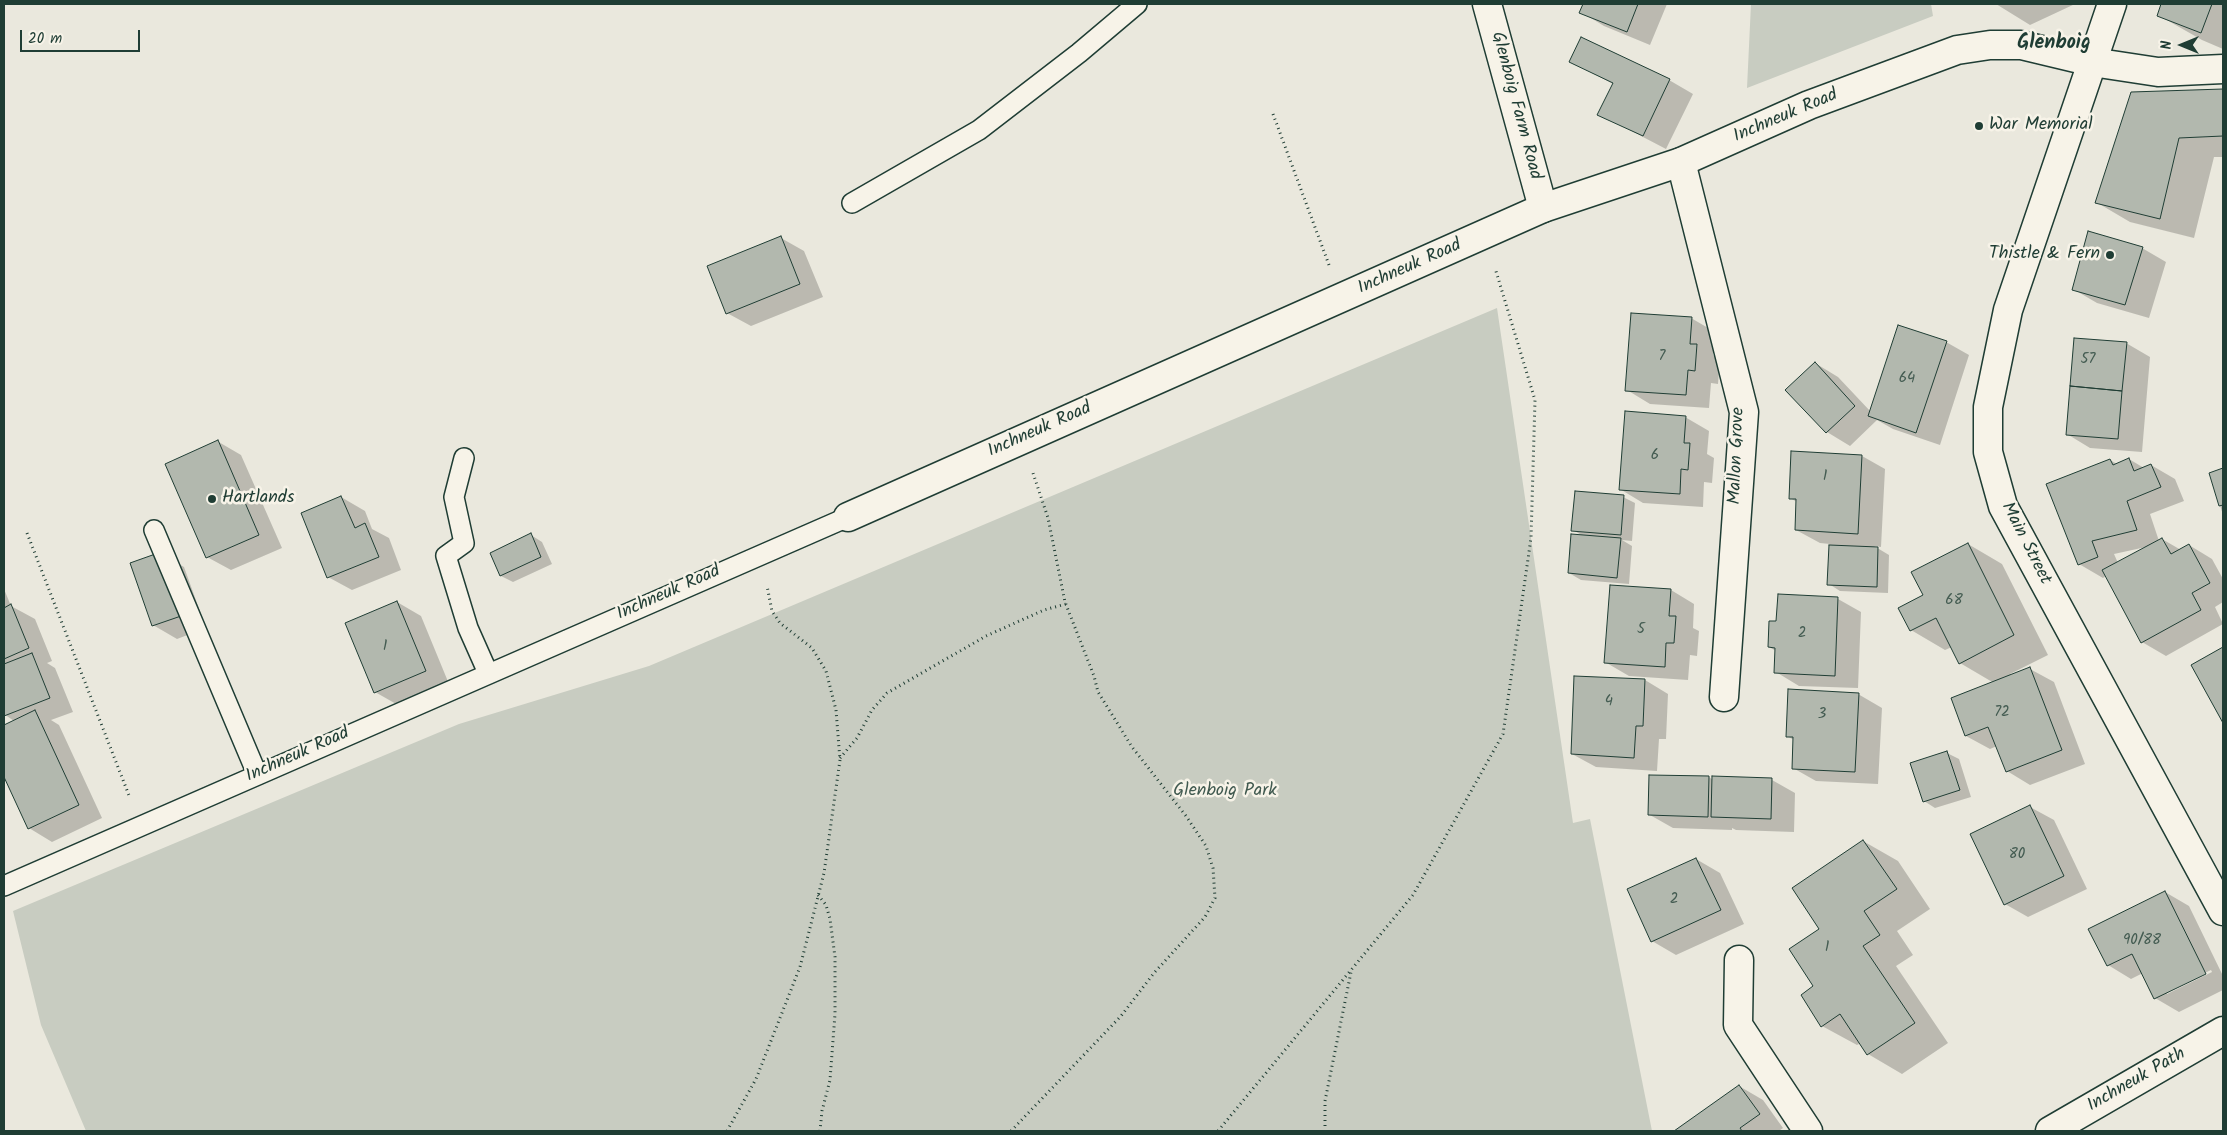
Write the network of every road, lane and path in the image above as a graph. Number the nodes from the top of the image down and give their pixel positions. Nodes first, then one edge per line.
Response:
1 (1137, 4) edge
2 (1487, 4) edge
3 (2112, 4) edge
4 (2092, 62) junction
5 (2223, 69) edge
6 (1273, 114) dead end
7 (1681, 162) junction
8 (852, 203) dead end
9 (1543, 208) junction
10 (1485, 234) junction
11 (1341, 298) junction
12 (1022, 439) junction
13 (464, 458) dead end
14 (848, 517) joint
15 (154, 530) dead end
16 (27, 533) dead end
17 (763, 553) junction
18 (1066, 604) junction
19 (488, 673) junction
20 (1724, 697) dead end
21 (840, 758) junction
22 (257, 774) junction
23 (141, 825) junction
24 (4, 886) edge
25 (818, 895) junction
26 (2223, 911) edge
27 (1739, 960) dead end
28 (1351, 971) junction
29 (2223, 1031) edge
30 (727, 1131) edge
31 (820, 1131) edge
32 (1011, 1131) edge
33 (1218, 1131) edge
34 (1325, 1131) edge
35 (1808, 1131) edge
36 (2050, 1131) edge

1 - 8 lane
2 - 9 street, Glenboig Farm Road
3 - 4 street, Main Street
4 - 5 street, Inchneuk Road
4 - 7 street, Inchneuk Road
4 - 26 street, Main Street
6 - 11 path
7 - 9 street, Inchneuk Road
7 - 20 street, Mallon Grove
9 - 10 street, Inchneuk Road
10 - 11 street, Inchneuk Road
10 - 28 path
11 - 12 street, Inchneuk Road
12 - 14 street, Inchneuk Road
12 - 18 path
13 - 19 lane
14 - 17 lane, Inchneuk Road
15 - 22 lane
16 - 23 path
17 - 19 lane, Inchneuk Road
17 - 21 path
18 - 21 path
18 - 32 path
19 - 22 lane, Inchneuk Road
21 - 25 path
22 - 23 lane, Inchneuk Road
23 - 24 lane, Inchneuk Road
25 - 30 path
25 - 31 path
27 - 35 street
28 - 33 path
28 - 34 path
29 - 36 street, Inchneuk Path

